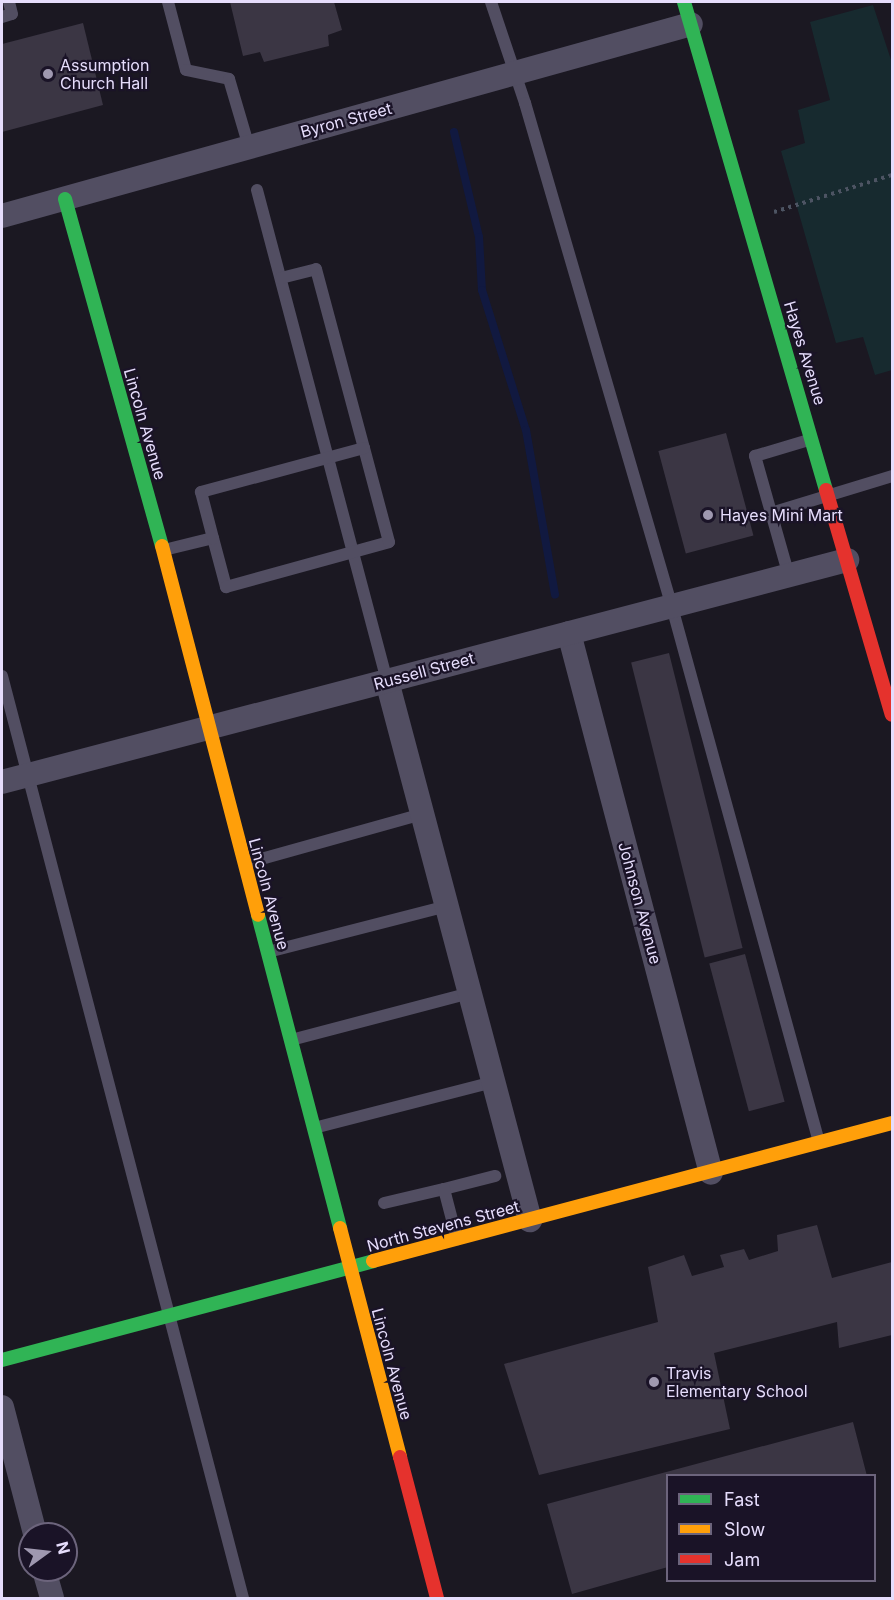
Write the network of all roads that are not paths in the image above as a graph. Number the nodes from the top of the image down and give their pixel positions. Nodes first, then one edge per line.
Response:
1 (9, 2) edge
2 (168, 2) edge
3 (491, 2) edge
4 (687, 13) edge
5 (2, 17) edge
6 (514, 74) junction
7 (249, 147) junction
8 (257, 190) dead end
9 (65, 199) junction
10 (2, 216) edge
11 (281, 278) junction
12 (813, 438) junction
13 (364, 448) junction
14 (327, 457) junction
15 (892, 476) edge
16 (829, 496) junction
17 (771, 513) junction
18 (213, 538) junction
19 (163, 550) junction
20 (352, 553) junction
21 (847, 560) junction
22 (789, 576) junction
23 (672, 607) junction
24 (569, 633) junction
25 (2, 676) edge
26 (387, 681) junction
27 (892, 715) edge
28 (208, 728) junction
29 (28, 775) junction
30 (2, 782) edge
31 (422, 814) junction
32 (244, 864) junction
33 (447, 906) junction
34 (267, 952) junction
35 (470, 993) junction
36 (290, 1040) junction
37 (493, 1082) junction
38 (892, 1123) edge
39 (313, 1129) junction
40 (820, 1144) junction
41 (711, 1173) junction
42 (495, 1176) dead end
43 (444, 1189) junction
44 (384, 1203) dead end
45 (530, 1220) junction
46 (457, 1240) junction
47 (350, 1268) junction
48 (169, 1316) junction
49 (2, 1360) edge
50 (2, 1407) edge
51 (32, 1522) edge
52 (47, 1582) edge
53 (52, 1599) edge
54 (243, 1599) edge
55 (437, 1599) edge

1 - 5 lane
2 - 7 lane
3 - 6 lane
4 - 6 street, Byron Street
4 - 12 street, Hayes Avenue
6 - 7 street, Byron Street
6 - 23 lane
7 - 9 street, Byron Street
8 - 11 lane
9 - 10 street, Byron Street
9 - 19 street, Lincoln Avenue
11 - 13 lane
11 - 14 lane
12 - 16 street, Hayes Avenue
12 - 17 lane
13 - 14 lane
13 - 20 lane
14 - 18 lane
14 - 20 lane
15 - 16 lane
16 - 17 lane
16 - 21 street, Hayes Avenue
17 - 22 lane
18 - 19 lane
18 - 20 lane
19 - 28 street, Lincoln Avenue
20 - 26 lane
21 - 22 street, Russell Street
21 - 27 street, Hayes Avenue
22 - 23 street, Russell Street
23 - 24 street, Russell Street
23 - 40 lane
24 - 26 street, Russell Street
24 - 41 street, Johnson Avenue
25 - 29 lane
26 - 28 street, Russell Street
26 - 31 street
28 - 29 street, Russell Street
28 - 32 street, Lincoln Avenue
29 - 30 street, Russell Street
29 - 48 lane
31 - 32 lane
31 - 33 street
32 - 34 street, Lincoln Avenue
33 - 34 lane
33 - 35 street
34 - 36 street, Lincoln Avenue
35 - 36 lane
35 - 37 street
36 - 39 street, Lincoln Avenue
37 - 39 lane
37 - 45 street
38 - 40 street, North Stevens Street
39 - 47 street, Lincoln Avenue
40 - 41 street, North Stevens Street
41 - 45 street, North Stevens Street
42 - 43 lane
43 - 44 lane
43 - 46 lane
45 - 46 street, North Stevens Street
46 - 47 street, North Stevens Street
47 - 48 street, North Stevens Street
47 - 55 street, Lincoln Avenue
48 - 49 street, North Stevens Street
48 - 54 lane
50 - 51 street
52 - 53 street

